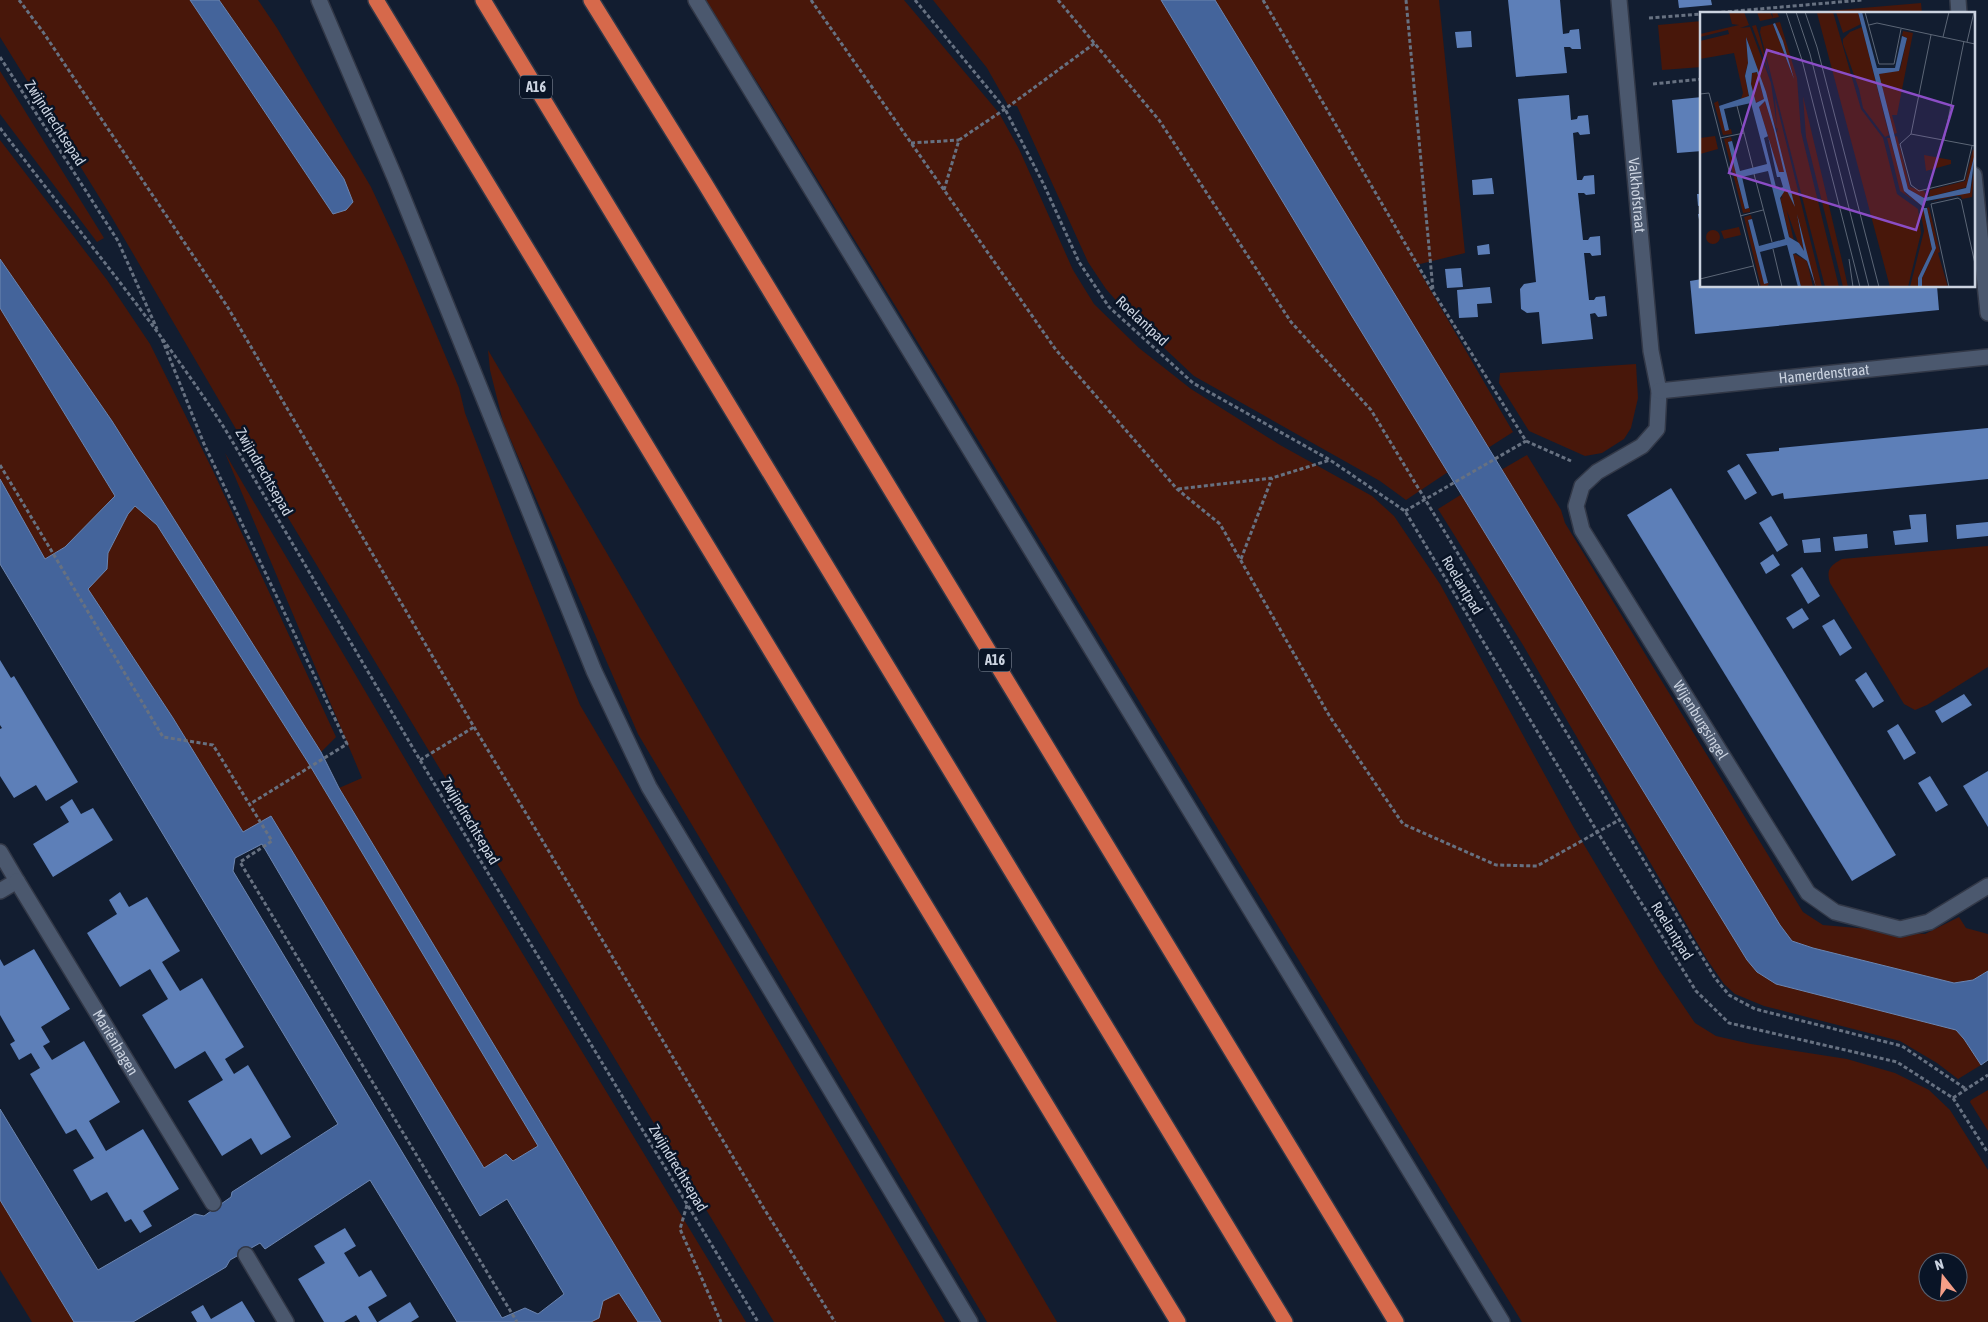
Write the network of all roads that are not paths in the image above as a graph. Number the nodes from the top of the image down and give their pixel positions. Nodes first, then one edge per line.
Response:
1 (319, 0) edge
2 (376, 0) edge
3 (483, 0) edge
4 (591, 0) edge
5 (696, 0) edge
6 (1619, 0) edge
7 (1976, 195) edge
8 (1988, 313) edge
9 (1988, 357) edge
10 (1660, 390) junction
11 (0, 852) edge
12 (18, 881) junction
13 (1988, 886) edge
14 (0, 891) edge
15 (214, 1203) dead end
16 (246, 1255) dead end
17 (286, 1322) edge
18 (970, 1322) edge
19 (1178, 1322) edge
20 (1285, 1322) edge
21 (1396, 1322) edge
22 (1502, 1322) edge

1 - 18 street
2 - 19 highway
3 - 20 highway, A16
4 - 21 highway, A16
5 - 22 street
6 - 10 street, Valkhofstraat
7 - 8 street
9 - 10 street, Hamerdenstraat
10 - 13 street, Wijenburgsingel
11 - 12 street, Mariënhagen
12 - 14 street
12 - 15 street, Mariënhagen
16 - 17 street

